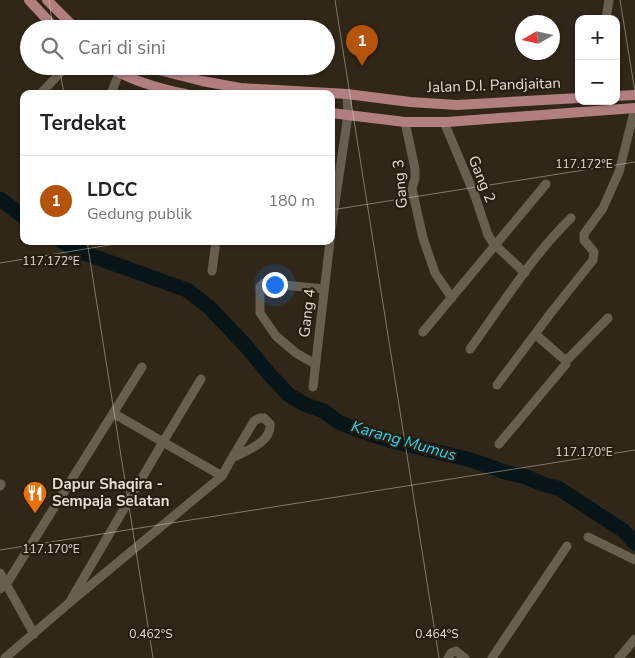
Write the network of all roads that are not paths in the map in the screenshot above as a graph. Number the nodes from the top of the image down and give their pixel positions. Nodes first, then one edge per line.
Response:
1 (29, 0) edge
2 (47, 0) edge
3 (609, 0) edge
4 (607, 15) edge
5 (48, 20) edge
6 (67, 20) edge
7 (58, 75) edge
8 (118, 75) edge
9 (125, 75) edge
10 (177, 75) edge
11 (44, 90) edge
12 (113, 90) edge
13 (170, 90) edge
14 (276, 90) edge
15 (335, 93) edge
16 (347, 94) junction
17 (635, 95) edge
18 (620, 96) edge
19 (575, 98) edge
20 (635, 108) edge
21 (335, 113) edge
22 (348, 115) junction
23 (405, 122) junction
24 (444, 122) junction
25 (546, 184) dead end
26 (335, 203) edge
27 (571, 218) dead end
28 (215, 245) edge
29 (329, 245) edge
30 (495, 245) junction
31 (212, 272) dead end
32 (525, 273) junction
33 (324, 288) junction
34 (452, 298) junction
35 (608, 318) dead end
36 (423, 332) dead end
37 (535, 334) junction
38 (470, 349) dead end
39 (566, 361) junction
40 (315, 364) junction
41 (142, 367) dead end
42 (201, 378) dead end
43 (496, 385) dead end
44 (312, 388) dead end
45 (113, 413) junction
46 (163, 442) junction
47 (499, 444) dead end
48 (232, 458) junction
49 (222, 476) junction
50 (588, 537) dead end
51 (567, 546) dead end
52 (635, 560) edge
53 (0, 573) edge
54 (3, 586) edge
55 (70, 603) junction
56 (34, 634) junction
57 (635, 639) edge
58 (6, 658) edge
59 (448, 658) edge
60 (465, 658) edge
61 (492, 658) edge
62 (619, 658) edge

1 - 5 main road
2 - 6 main road
3 - 4 street
7 - 11 street
8 - 12 street
9 - 13 main road
10 - 14 main road, Jalan D.I. Pandjaitan
15 - 16 main road, Jalan D.I. Pandjaitan
16 - 19 main road, Jalan D.I. Pandjaitan
16 - 22 street
17 - 18 main road
20 - 24 main road, Jalan D.I. Pandjaitan
20 - 37 street
21 - 22 main road, Jalan D.I. Pandjaitan
22 - 23 main road, Jalan D.I. Pandjaitan
22 - 26 street
23 - 24 main road, Jalan D.I. Pandjaitan
23 - 34 street, Gang 3
24 - 30 street, Gang 2
25 - 30 street
27 - 32 street
28 - 31 street
29 - 33 street, Gang 4
30 - 32 street, Gang 2
30 - 34 street
32 - 38 street
33 - 40 street, Gang 4
33 - 40 street
34 - 36 street
35 - 39 street
37 - 39 street
37 - 43 street
39 - 47 street
40 - 44 street, Gang 4
41 - 45 street
42 - 46 street
45 - 46 street
45 - 54 street
46 - 49 street
46 - 55 street
48 - 48 street
48 - 49 street
49 - 55 street
50 - 52 street
51 - 61 street
53 - 54 street
54 - 56 street
55 - 56 street
56 - 58 street
57 - 62 street
59 - 60 street

